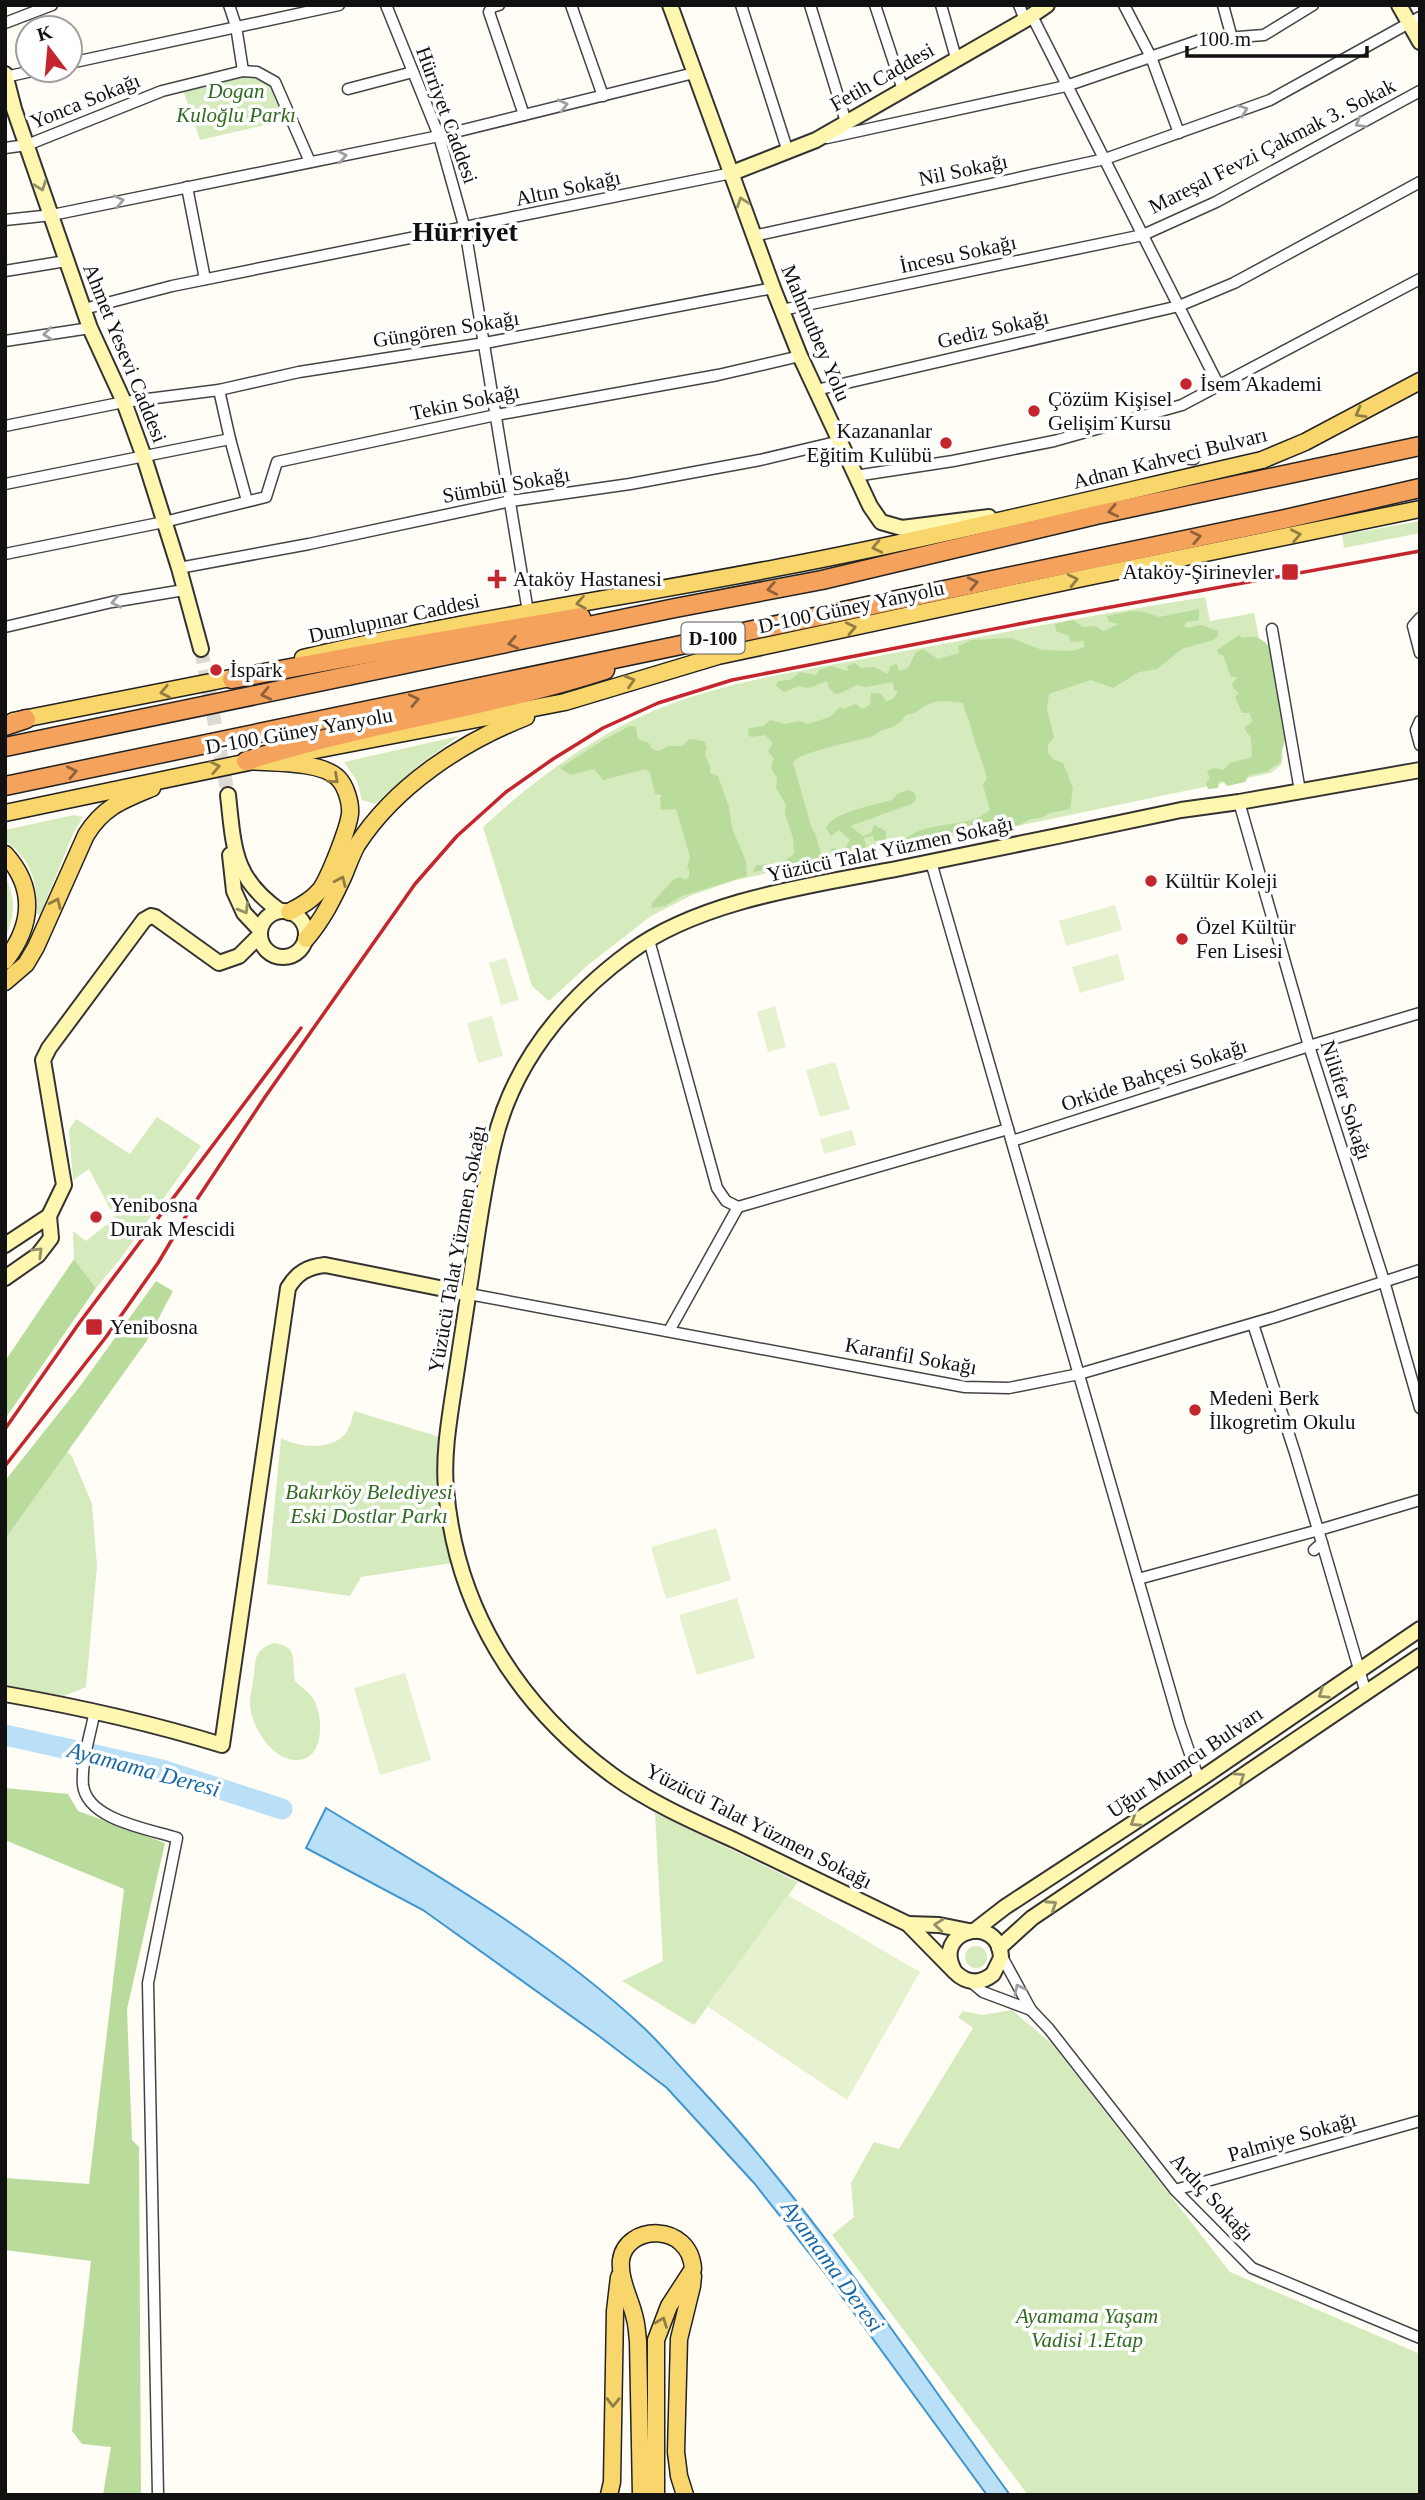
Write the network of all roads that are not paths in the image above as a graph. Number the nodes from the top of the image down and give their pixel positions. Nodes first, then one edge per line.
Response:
1 (52, 5) edge
2 (229, 5) edge
3 (339, 5) edge
4 (386, 5) edge
5 (571, 5) edge
6 (670, 5) edge
7 (741, 5) edge
8 (810, 5) edge
9 (875, 5) edge
10 (941, 5) edge
11 (1020, 5) edge
12 (1047, 5) edge
13 (1124, 5) edge
14 (1223, 5) edge
15 (1313, 5) edge
16 (1399, 5) edge
17 (496, 6) edge
18 (1029, 18) junction
19 (1414, 20) edge
20 (5, 23) edge
21 (236, 26) junction
22 (1232, 38) junction
23 (1420, 42) edge
24 (1151, 57) junction
25 (956, 58) junction
26 (84, 60) edge
27 (243, 71) junction
28 (413, 72) junction
29 (694, 73) junction
30 (5, 76) edge
31 (1066, 86) junction
32 (348, 89) dead end
33 (903, 90) junction
34 (1420, 91) edge
35 (603, 96) junction
36 (524, 115) junction
37 (846, 122) junction
38 (1179, 133) junction
39 (439, 136) junction
40 (816, 140) junction
41 (27, 145) junction
42 (5, 148) edge
43 (788, 152) junction
44 (1105, 159) junction
45 (310, 162) junction
46 (732, 173) junction
47 (1420, 182) edge
48 (187, 187) junction
49 (52, 215) junction
50 (5, 220) edge
51 (466, 229) junction
52 (1143, 235) junction
53 (753, 236) junction
54 (66, 261) junction
55 (5, 271) edge
56 (205, 279) junction
57 (1420, 279) edge
58 (773, 288) junction
59 (1179, 306) junction
60 (84, 309) junction
61 (782, 310) junction
62 (90, 328) junction
63 (5, 341) edge
64 (485, 343) junction
65 (800, 356) junction
66 (1420, 381) edge
67 (1219, 386) junction
68 (219, 390) junction
69 (816, 390) junction
70 (124, 402) junction
71 (496, 415) junction
72 (5, 426) edge
73 (1420, 437) edge
74 (230, 439) junction
75 (840, 441) junction
76 (1420, 446) edge
77 (144, 457) junction
78 (1355, 461) junction
79 (855, 476) junction
80 (5, 484) edge
81 (1420, 488) edge
82 (511, 501) junction
83 (247, 502) junction
84 (1420, 509) edge
85 (1039, 511) junction
86 (164, 522) junction
87 (5, 554) edge
88 (179, 568) junction
89 (184, 590) junction
90 (676, 607) junction
91 (528, 612) junction
92 (1420, 618) edge
93 (5, 627) edge
94 (1272, 629) dead end
95 (201, 649) tunnel mouth
96 (658, 650) junction
97 (1420, 653) edge
98 (232, 679) junction
99 (565, 702) junction
100 (26, 719) joint
101 (1420, 721) edge
102 (5, 724) edge
103 (1420, 746) edge
104 (5, 747) edge
105 (246, 761) junction
106 (1420, 770) edge
107 (185, 774) junction
108 (5, 786) edge
109 (1300, 791) junction
110 (228, 795) tunnel mouth
111 (1238, 803) junction
112 (5, 813) edge
113 (233, 837) junction
114 (5, 854) edge
115 (931, 862) junction
116 (285, 911) junction
117 (260, 932) junction
118 (306, 939) junction
119 (649, 940) junction
120 (6, 960) edge
121 (26, 964) junction
122 (5, 982) edge
123 (1420, 1013) edge
124 (1309, 1046) junction
125 (1008, 1129) junction
126 (1012, 1141) junction
127 (738, 1207) junction
128 (49, 1216) junction
129 (5, 1245) edge
130 (1420, 1270) edge
131 (5, 1278) edge
132 (1384, 1281) junction
133 (468, 1294) junction
134 (1252, 1324) junction
135 (669, 1331) junction
136 (1079, 1374) junction
137 (1418, 1396) edge
138 (1420, 1408) edge
139 (1420, 1500) edge
140 (1318, 1530) junction
141 (1138, 1579) junction
142 (1420, 1629) edge
143 (1420, 1656) edge
144 (1358, 1670) junction
145 (1366, 1693) junction
146 (5, 1694) edge
147 (94, 1716) junction
148 (1199, 1780) junction
149 (908, 1924) junction
150 (971, 1931) junction
151 (1000, 1950) junction
152 (955, 1972) junction
153 (971, 1982) junction
154 (1031, 2010) junction
155 (1420, 2120) edge
156 (1175, 2190) junction
157 (621, 2261) junction
158 (693, 2269) junction
159 (1420, 2338) edge
160 (648, 2389) junction
161 (158, 2495) edge
162 (608, 2495) edge
163 (641, 2495) edge
164 (656, 2495) edge
165 (685, 2495) edge

1 - 20 street
2 - 21 street
3 - 21 street
4 - 28 street, Hürriyet Caddesi
5 - 35 street
6 - 29 street, Mahmutbey Yolu
7 - 43 street
8 - 37 street
9 - 33 street
10 - 25 street
11 - 18 street
12 - 18 street, Fetih Caddesi
13 - 24 street
14 - 22 street
15 - 22 street
16 - 19 street
17 - 36 street
18 - 25 street, Fetih Caddesi
18 - 31 street
19 - 23 street
38 -> 19 street, Nil Sokağı
21 - 26 street
21 - 27 street
22 - 24 street
24 - 31 street
24 - 38 street
25 - 33 street, Fetih Caddesi
27 - 41 street, Yonca Sokağı
27 - 45 street
28 - 32 street
28 - 39 street, Hürriyet Caddesi
29 - 35 street
29 - 46 street, Mahmutbey Yolu
30 - 41 street, Ahmet Yesevi Caddesi
31 - 40 street
31 - 44 street
33 - 37 street, Fetih Caddesi
34 -> 52 street, Mareşal Fevzi Çakmak 3. Sokak
36 -> 35 street
36 - 39 street
37 - 40 street, Fetih Caddesi
38 - 44 street, Nil Sokağı
45 -> 39 street
39 - 51 street, Hürriyet Caddesi
40 - 43 street, Fetih Caddesi
41 - 42 street, Yonca Sokağı
41 -> 49 street, Ahmet Yesevi Caddesi
43 - 46 street, Fetih Caddesi
44 - 52 street
44 - 53 street, Nil Sokağı
45 - 48 street
46 - 51 street, Altın Sokağı
53 -> 46 street, Mahmutbey Yolu
47 - 59 street, Gediz Sokağı
49 -> 48 street
48 - 56 street
49 - 50 street
49 - 54 street, Ahmet Yesevi Caddesi
51 - 56 street, Altın Sokağı
51 - 64 street, Hürriyet Caddesi
52 - 59 street
52 - 61 street, İncesu Sokağı
53 - 58 street, Mahmutbey Yolu
54 - 55 street
54 - 60 street, Ahmet Yesevi Caddesi
56 - 60 street, Altın Sokağı
57 - 67 street
58 - 61 street, Mahmutbey Yolu
58 - 64 street, Güngören Sokağı
59 - 67 street
59 - 69 street, Gediz Sokağı
60 - 62 street, Ahmet Yesevi Caddesi
61 - 65 street, Mahmutbey Yolu
62 -> 63 street
62 - 70 street, Ahmet Yesevi Caddesi
64 - 68 street, Güngören Sokağı
64 - 71 street, Hürriyet Caddesi
65 - 69 street, Mahmutbey Yolu
65 - 71 street, Tekin Sokağı
66 -> 85 main road, Adnan Kahveci Bulvarı
67 - 79 street
68 - 70 street, Güngören Sokağı
68 - 74 street
69 - 75 street, Mahmutbey Yolu
70 - 72 street, Güngören Sokağı
70 - 77 street, Ahmet Yesevi Caddesi
71 - 82 street, Hürriyet Caddesi
71 - 83 street, Tekin Sokağı
73 - 78 highway
74 - 77 street
74 - 83 street
75 - 79 street, Mahmutbey Yolu
75 - 82 street, Sümbül Sokağı
76 - 78 highway, D-100
77 - 80 street
77 - 86 street, Ahmet Yesevi Caddesi
78 -> 90 highway, D-100
79 - 85 street, Mahmutbey Yolu
96 -> 81 highway, D-100
82 - 88 street, Sümbül Sokağı
82 - 91 street, Hürriyet Caddesi
83 - 86 street, Tekin Sokağı
99 -> 84 main road, D-100 Güney Yanyolu
85 -> 91 main road, Dumlupınar Caddesi
86 - 87 street, Tekin Sokağı
86 - 88 street, Ahmet Yesevi Caddesi
88 - 89 street, Ahmet Yesevi Caddesi
89 -> 93 street
89 - 95 street, Ahmet Yesevi Caddesi
90 - 98 highway
90 -> 104 highway, D-100
91 - 98 main road, Dumlupınar Caddesi
92 - 97 street
94 - 109 street
96 - 105 highway
108 -> 96 highway, D-100
98 -> 100 main road, Dumlupınar Caddesi
99 - 105 main road, D-100 Güney Yanyolu
118 -> 99 main road
100 - 102 highway
101 - 103 street
107 -> 105 main road, D-100 Güney Yanyolu
105 -> 116 main road
106 - 109 street, Yüzücü Talat Yüzmen Sokağı
107 - 112 main road, D-100 Güney Yanyolu
121 -> 107 main road
109 - 111 street, Yüzücü Talat Yüzmen Sokağı
110 - 113 street
111 - 115 street, Yüzücü Talat Yüzmen Sokağı
111 - 124 street, Nilüfer Sokağı
113 - 116 street
113 -> 117 street
114 - 120 main road
115 - 119 street, Yüzücü Talat Yüzmen Sokağı
115 - 125 street
116 - 117 street
116 - 118 street
117 - 118 street
117 - 128 street
119 - 127 street
119 - 133 street, Yüzücü Talat Yüzmen Sokağı
120 - 121 main road
121 - 122 main road
123 - 124 street, Orkide Bahçesi Sokağı
124 - 126 street, Orkide Bahçesi Sokağı
124 - 132 street, Nilüfer Sokağı
125 - 126 street
125 - 127 street
126 - 136 street
127 - 135 street
128 - 129 street
131 -> 128 street
130 - 132 street, Karanfil Sokağı
132 - 134 street, Karanfil Sokağı
132 - 137 street, Nilüfer Sokağı
133 - 135 street, Karanfil Sokağı
133 - 147 street
133 - 149 street, Yüzücü Talat Yüzmen Sokağı
134 - 136 street, Karanfil Sokağı
134 - 140 street
135 - 136 street, Karanfil Sokağı
136 - 141 street
137 - 138 street, Nilüfer Sokağı
139 - 140 street
140 - 141 street
140 - 144 street
141 - 148 street
142 - 144 street, Uğur Mumcu Bulvarı
143 - 145 street, Uğur Mumcu Bulvarı
144 - 145 street
144 -> 148 street, Uğur Mumcu Bulvarı
151 -> 145 street, Uğur Mumcu Bulvarı
146 - 147 street
147 - 161 street
148 -> 150 street, Uğur Mumcu Bulvarı
150 -> 149 street
149 - 152 street
150 - 151 street
150 - 152 street
151 - 153 street
154 -> 151 street
152 - 153 street
153 - 154 street
154 - 156 street, Ardıç Sokağı
155 - 156 street, Palmiye Sokağı
156 - 159 street, Ardıç Sokağı
157 - 158 main road
157 - 160 main road
157 -> 162 main road
160 -> 158 main road
158 - 165 main road
160 - 163 main road
160 - 164 main road

